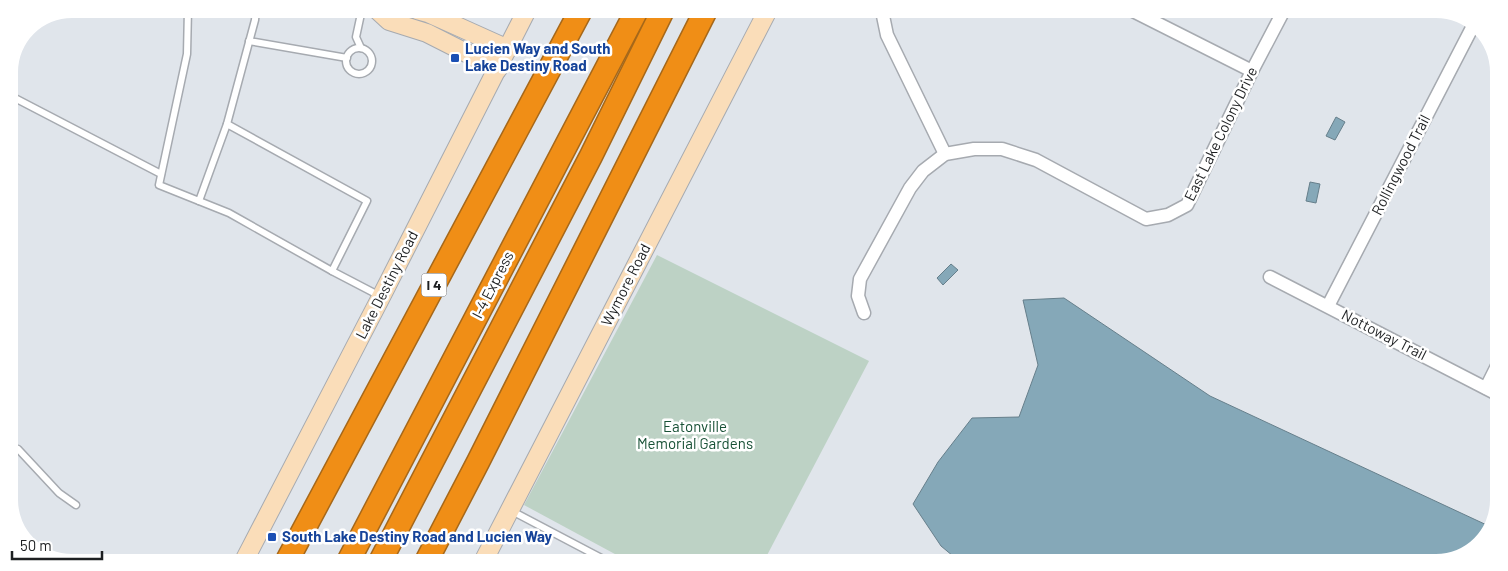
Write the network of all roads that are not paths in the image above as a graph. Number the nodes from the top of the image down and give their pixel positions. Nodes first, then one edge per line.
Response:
1 (188, 18) edge
2 (255, 18) edge
3 (360, 18) edge
4 (385, 18) edge
5 (439, 18) edge
6 (523, 18) edge
7 (577, 18) edge
8 (634, 18) edge
9 (659, 18) edge
10 (702, 18) edge
11 (718, 18) edge
12 (764, 18) edge
13 (883, 18) edge
14 (1147, 18) edge
15 (1280, 18) edge
16 (1471, 30) edge
17 (249, 41) junction
18 (360, 48) junction
19 (508, 50) junction
20 (347, 58) junction
21 (498, 69) junction
22 (1252, 71) junction
23 (18, 100) edge
24 (656, 109) junction
25 (228, 124) junction
26 (945, 154) junction
27 (161, 174) junction
28 (199, 201) junction
29 (332, 271) junction
30 (1270, 277) dead end
31 (381, 297) junction
32 (1328, 306) junction
33 (864, 313) dead end
34 (1490, 390) edge
35 (18, 449) dead end
36 (76, 505) dead end
37 (509, 510) junction
38 (248, 554) edge
39 (291, 554) edge
40 (352, 554) edge
41 (384, 554) edge
42 (430, 554) edge
43 (487, 554) edge
44 (593, 554) edge

1 - 27 lane
2 - 17 lane
3 - 18 lane
4 - 21 street
5 - 19 street
6 - 19 street, Lake Destiny Road
7 - 39 highway, I 4
8 - 40 highway, I-4 Express
9 - 41 highway, I-4 Express
10 - 24 highway
11 - 24 highway
12 - 37 street, Wymore Road
13 - 26 street
14 - 22 street
15 - 22 street, East Lake Colony Drive
16 - 32 street, Rollingwood Trail
17 - 20 lane
17 - 25 lane
18 - 20 lane
18 - 20 lane
19 - 21 street, Lake Destiny Road
21 - 31 street, Lake Destiny Road
22 - 26 street, East Lake Colony Drive
23 - 27 lane
24 - 42 highway
25 - 28 lane
25 - 29 lane
26 - 33 street, East Lake Colony Drive
27 - 28 lane
28 - 29 lane
29 - 31 lane
30 - 32 street, Nottoway Trail
31 - 38 street, Lake Destiny Road
32 - 34 street, Nottoway Trail
35 - 36 lane
37 - 43 street, Wymore Road
37 - 44 lane

